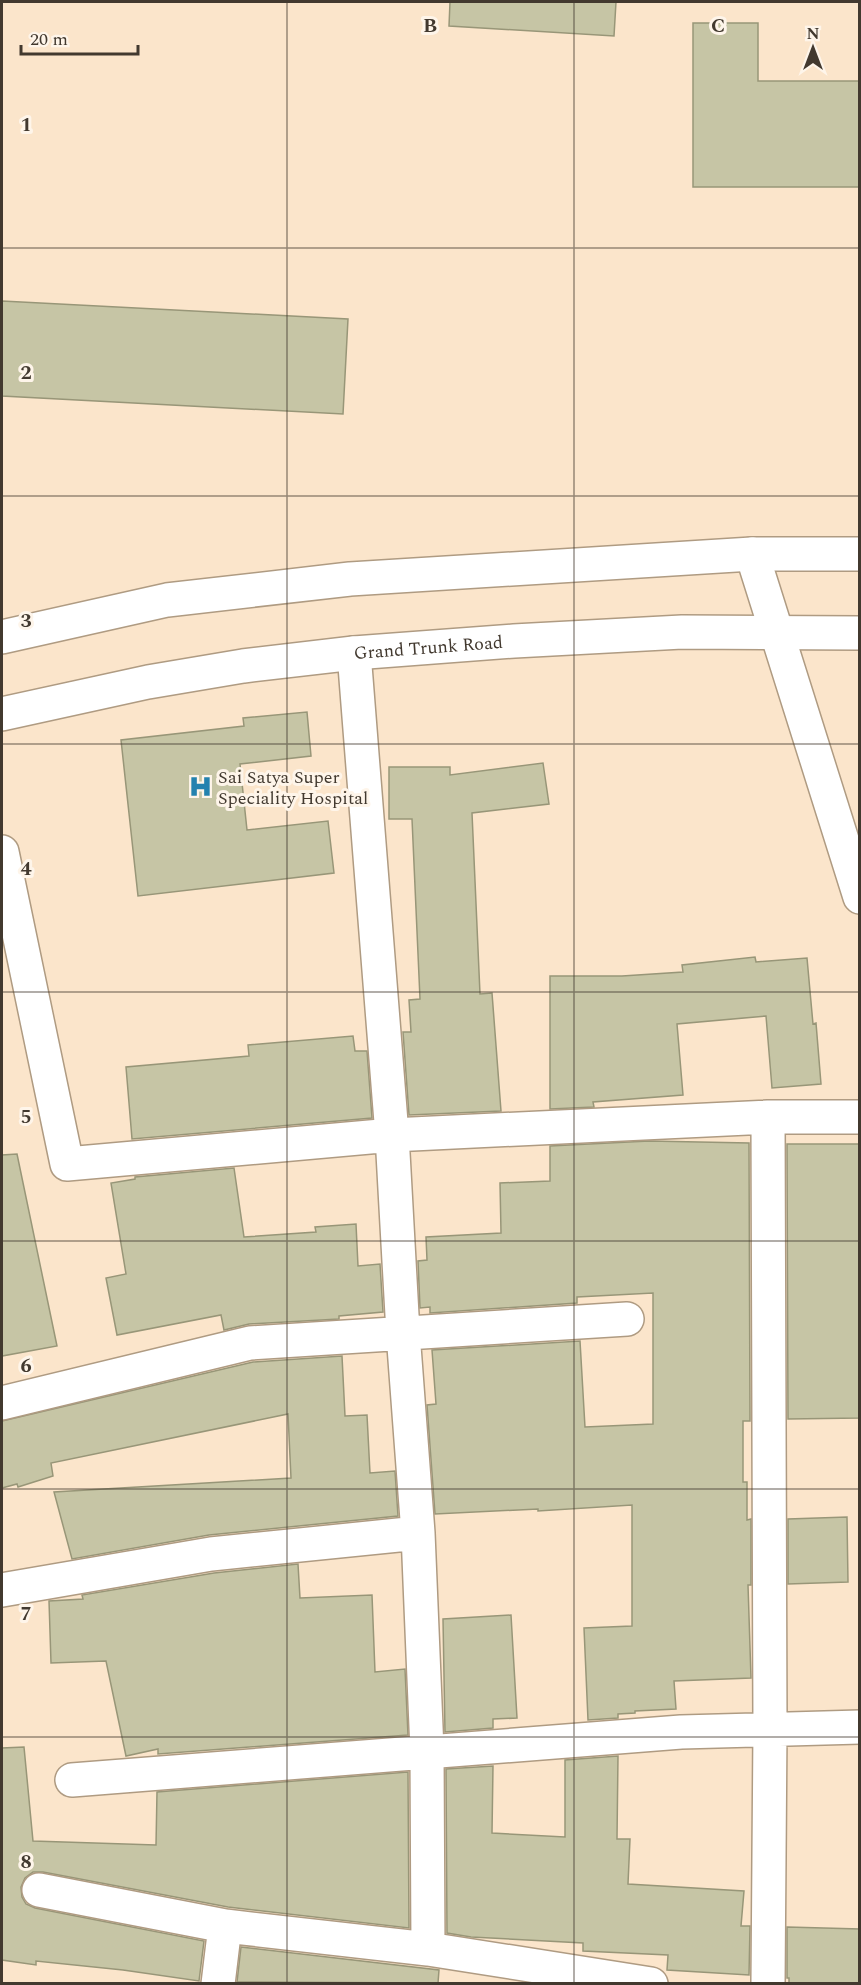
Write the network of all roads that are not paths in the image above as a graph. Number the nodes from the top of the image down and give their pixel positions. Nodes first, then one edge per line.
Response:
1 (752, 554) junction
2 (860, 554) edge
3 (777, 632) junction
4 (860, 633) edge
5 (2, 637) edge
6 (354, 653) junction
7 (2, 714) edge
8 (2, 852) edge
9 (860, 897) edge
10 (768, 1117) junction
11 (860, 1117) edge
12 (392, 1135) junction
13 (627, 1319) dead end
14 (403, 1333) junction
15 (2, 1403) edge
16 (418, 1533) junction
17 (2, 1590) edge
18 (860, 1727) edge
19 (770, 1729) junction
20 (427, 1751) junction
21 (72, 1780) dead end
22 (39, 1890) dead end
23 (225, 1926) junction
24 (428, 1949) junction
25 (218, 1983) edge
26 (651, 1983) edge
27 (768, 1983) edge

1 - 2 street
1 - 3 street
1 - 5 street
3 - 4 street, Grand Trunk Road
3 - 6 street, Grand Trunk Road
3 - 9 street
6 - 7 street, Grand Trunk Road
6 - 12 street
8 - 12 street
10 - 11 street
10 - 12 street
10 - 19 street
12 - 14 street
13 - 14 street
14 - 15 street
14 - 16 street
16 - 17 street
16 - 20 street
18 - 19 street
19 - 20 street
19 - 27 street
20 - 21 street
20 - 24 street
22 - 23 street
23 - 24 street
23 - 25 street
24 - 26 street

